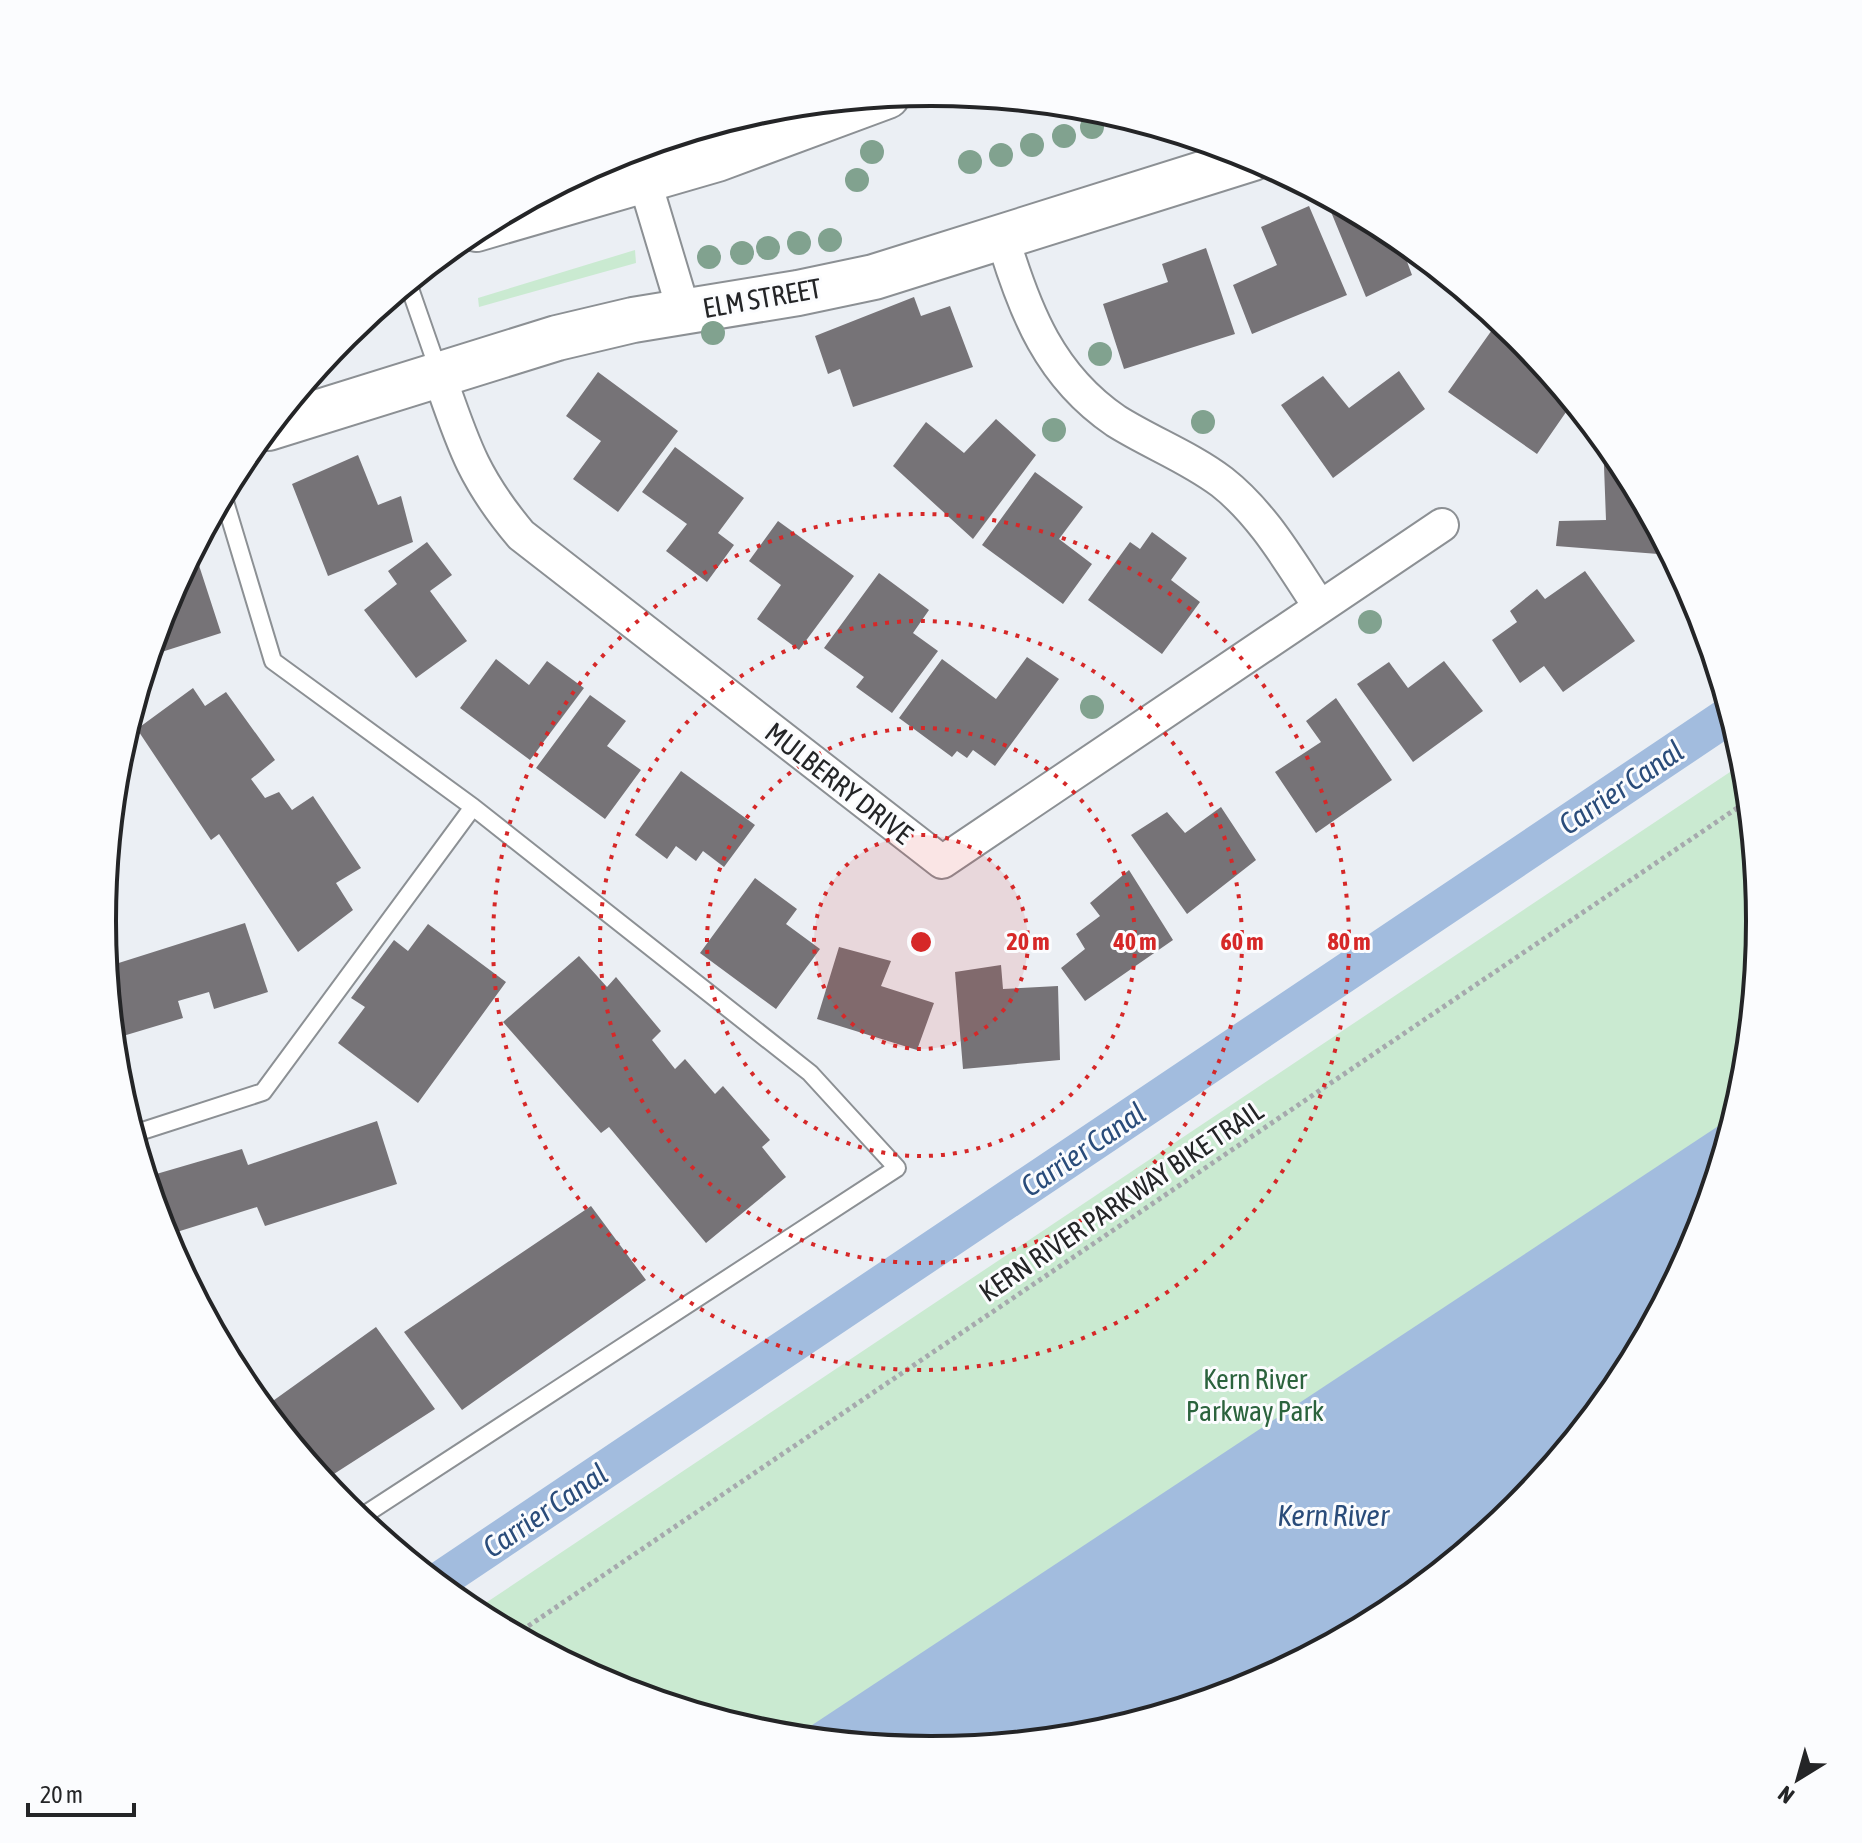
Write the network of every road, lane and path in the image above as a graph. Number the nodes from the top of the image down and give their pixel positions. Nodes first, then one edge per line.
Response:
1 (853, 110) edge
2 (1233, 164) edge
3 (640, 165) edge
4 (554, 199) edge
5 (1003, 239) junction
6 (412, 293) edge
7 (684, 312) junction
8 (439, 375) junction
9 (286, 422) edge
10 (227, 510) edge
11 (1442, 525) dead end
12 (1320, 607) junction
13 (473, 807) junction
14 (1739, 807) edge
15 (143, 1131) edge
16 (369, 1512) edge
17 (524, 1629) edge

1 - 3 street
2 - 5 street, ELM STREET
3 - 4 street
3 - 7 street
5 - 7 street, ELM STREET
5 - 12 street
6 - 8 lane
7 - 8 street, ELM STREET
8 - 9 street, ELM STREET
8 - 12 street, MULBERRY DRIVE
10 - 13 lane
11 - 12 street, MULBERRY DRIVE
13 - 15 lane
13 - 16 lane
14 - 17 path, KERN RIVER PARKWAY BIKE TRAIL

